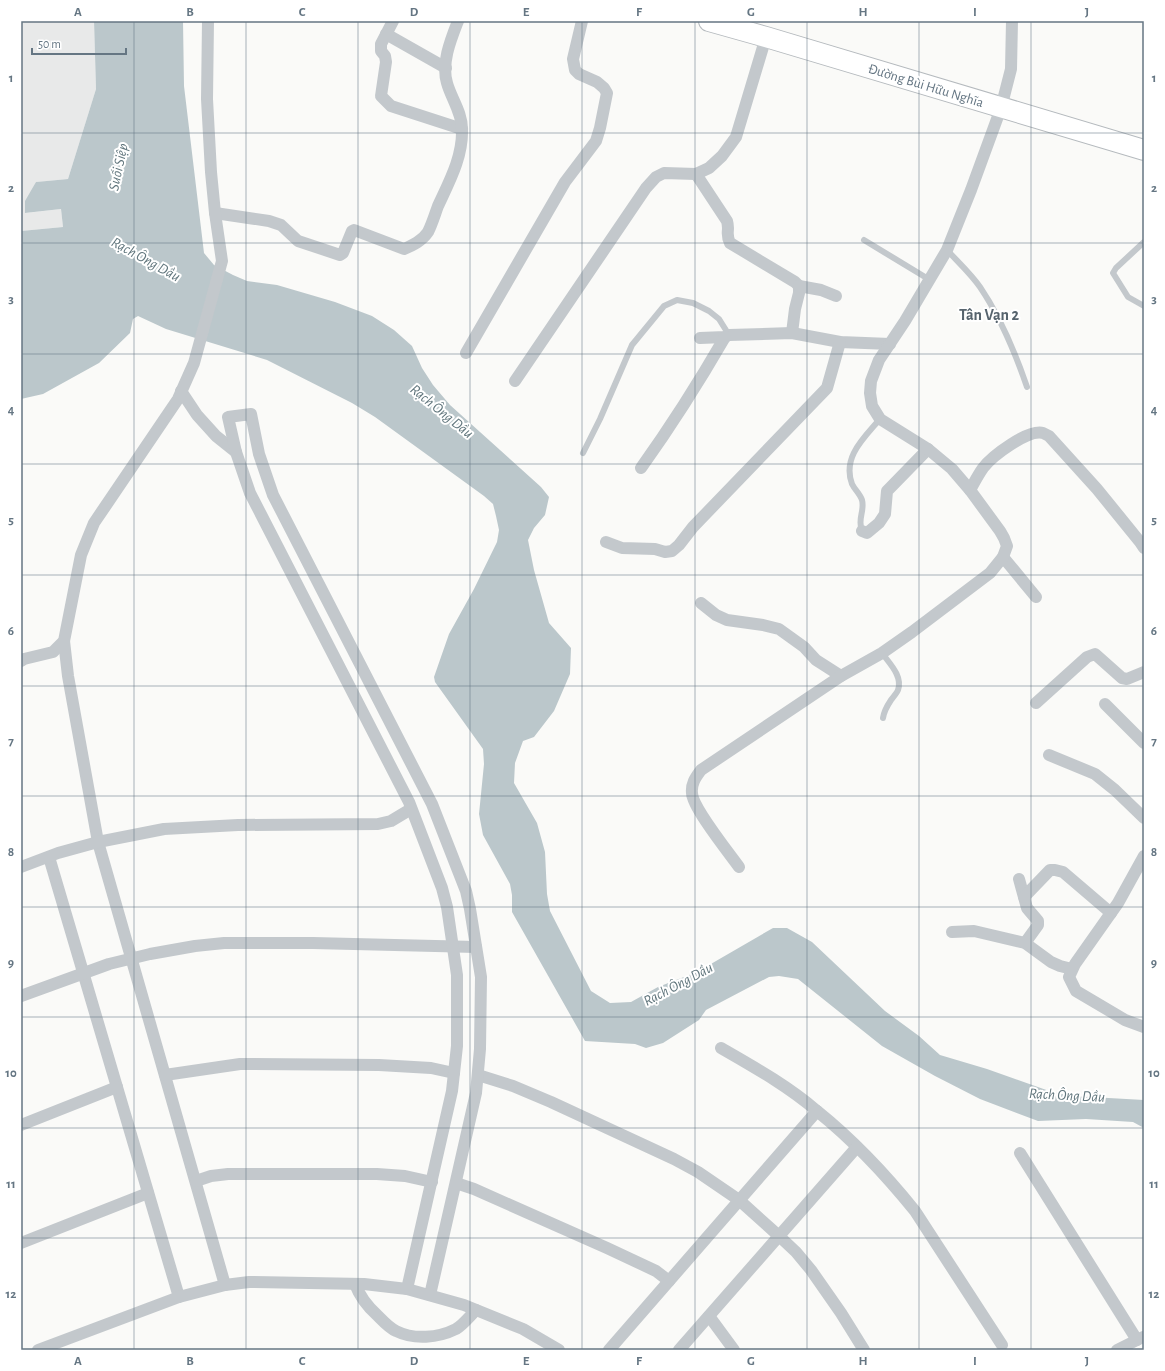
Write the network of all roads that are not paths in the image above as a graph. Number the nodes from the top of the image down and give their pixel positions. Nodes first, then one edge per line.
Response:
1 (208, 21) edge
2 (392, 21) edge
3 (458, 21) edge
4 (582, 21) edge
5 (709, 21) edge
6 (1012, 21) edge
7 (386, 34) junction
8 (766, 37) junction
9 (446, 68) junction
10 (1001, 108) junction
11 (462, 129) junction
12 (1144, 150) edge
13 (696, 174) junction
14 (215, 213) junction
15 (864, 240) dead end
16 (1144, 242) edge
17 (947, 250) junction
18 (930, 280) junction
19 (799, 286) junction
20 (836, 296) dead end
21 (1144, 306) edge
22 (792, 333) junction
23 (727, 336) junction
24 (700, 338) dead end
25 (840, 342) junction
26 (890, 344) junction
27 (466, 353) dead end
28 (515, 381) dead end
29 (1027, 387) dead end
30 (181, 391) junction
31 (880, 419) junction
32 (928, 449) junction
33 (236, 452) junction
34 (583, 453) dead end
35 (641, 468) dead end
36 (970, 490) junction
37 (862, 531) joint
38 (294, 535) junction
39 (606, 542) dead end
40 (277, 546) junction
41 (1144, 546) edge
42 (1003, 558) junction
43 (1036, 597) dead end
44 (701, 604) dead end
45 (64, 641) junction
46 (882, 653) junction
47 (21, 661) edge
48 (1144, 672) edge
49 (841, 676) junction
50 (1036, 703) dead end
51 (1105, 704) dead end
52 (883, 718) dead end
53 (1144, 743) edge
54 (1049, 755) dead end
55 (411, 809) junction
56 (1144, 818) edge
57 (98, 842) junction
58 (49, 857) junction
59 (1142, 864) edge
60 (21, 867) edge
61 (738, 867) dead end
62 (1019, 879) dead end
63 (1024, 897) junction
64 (1111, 913) junction
65 (952, 932) dead end
66 (1025, 943) junction
67 (453, 947) junction
68 (476, 947) junction
69 (132, 958) junction
70 (1072, 969) junction
71 (83, 974) junction
72 (21, 996) edge
73 (1144, 1027) edge
74 (721, 1048) dead end
75 (454, 1073) junction
76 (165, 1075) junction
77 (478, 1075) junction
78 (117, 1086) junction
79 (817, 1110) junction
80 (21, 1125) edge
81 (857, 1147) junction
82 (1020, 1153) dead end
83 (196, 1181) junction
84 (432, 1182) junction
85 (456, 1184) junction
86 (148, 1193) junction
87 (739, 1200) junction
88 (779, 1236) junction
89 (21, 1243) edge
90 (670, 1280) junction
91 (355, 1284) junction
92 (225, 1285) junction
93 (407, 1288) junction
94 (430, 1295) junction
95 (179, 1297) junction
96 (476, 1310) junction
97 (709, 1316) junction
98 (1141, 1338) edge
99 (1002, 1345) dead end
100 (38, 1350) edge
101 (559, 1350) edge
102 (609, 1350) edge
103 (679, 1350) edge
104 (734, 1350) edge
105 (864, 1350) edge
106 (1117, 1350) edge

1 - 14 street
2 - 7 street
3 - 9 street
4 - 27 street
5 - 8 main road, Đường Bùi Hữu Nghĩa
6 - 10 street
7 - 9 street
7 - 11 street
8 - 10 main road, Đường Bùi Hữu Nghĩa
8 - 13 street
9 - 11 street
10 - 12 main road, Đường Bùi Hữu Nghĩa
10 - 17 street
11 - 14 street
13 - 19 street
13 - 28 street
14 - 30 street
15 - 18 lane
16 - 21 lane
17 - 18 street
17 - 29 lane
18 - 26 street
19 - 20 street
19 - 22 street
22 - 23 street
22 - 25 street
23 - 24 street
23 - 34 lane
23 - 35 street
25 - 26 street
25 - 39 street
26 - 31 street
30 - 33 street
30 - 45 street
31 - 32 street
31 - 37 lane
32 - 36 street
32 - 37 street
33 - 38 street
33 - 40 street
36 - 41 street
36 - 42 street
38 - 40 street
38 - 68 street
40 - 55 street
42 - 43 street
42 - 46 street
44 - 49 street
45 - 47 street
45 - 57 street
46 - 49 street
46 - 52 lane
48 - 50 street
49 - 61 street
51 - 53 street
54 - 56 street
55 - 57 street
55 - 67 street
57 - 58 street
57 - 69 street
58 - 60 street
58 - 71 street
59 - 64 street
62 - 63 street
63 - 64 street
63 - 66 street
64 - 70 street
65 - 66 street
66 - 70 street
67 - 68 street
67 - 69 street
67 - 75 street
68 - 77 street
69 - 71 street
69 - 76 street
70 - 73 street
71 - 72 street
71 - 78 street
74 - 79 street
75 - 76 street
75 - 84 street
76 - 83 street
77 - 85 street
77 - 87 street
78 - 80 street
78 - 86 street
79 - 81 street
79 - 87 street
81 - 88 street
81 - 99 street
82 - 98 street
83 - 84 street
83 - 92 street
84 - 93 street
85 - 90 street
85 - 94 street
86 - 89 street
86 - 95 street
87 - 88 street
87 - 90 street
88 - 97 street
88 - 105 street
90 - 102 street
91 - 92 street
91 - 93 street
91 - 96 street
92 - 95 street
93 - 94 street
94 - 96 street
95 - 100 street
96 - 101 street
97 - 103 street
97 - 104 street
98 - 106 street

